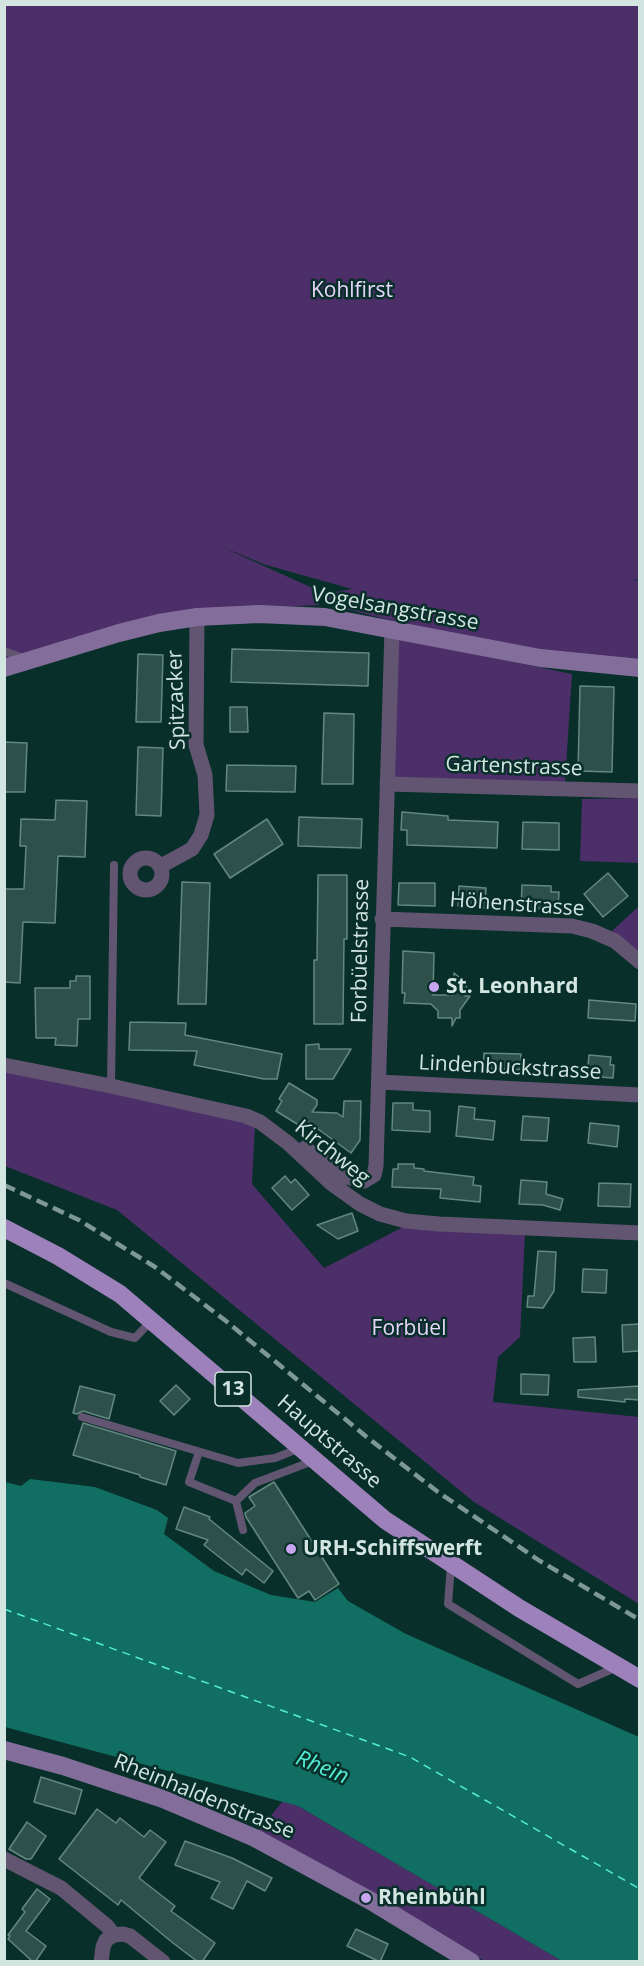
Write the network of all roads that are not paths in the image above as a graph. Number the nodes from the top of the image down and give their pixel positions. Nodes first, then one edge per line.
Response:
1 (197, 617) junction
2 (392, 629) junction
3 (4, 651) edge
4 (30, 660) junction
5 (4, 668) edge
6 (639, 668) edge
7 (387, 784) junction
8 (639, 791) edge
9 (114, 865) dead end
10 (161, 866) dead end
11 (382, 919) junction
12 (639, 962) edge
13 (4, 1065) edge
14 (379, 1082) junction
15 (111, 1086) junction
16 (639, 1095) edge
17 (288, 1143) junction
18 (4, 1228) edge
19 (639, 1233) edge
20 (4, 1283) edge
21 (152, 1320) junction
22 (82, 1417) dead end
23 (301, 1447) junction
24 (199, 1452) junction
25 (316, 1460) junction
26 (236, 1501) junction
27 (243, 1530) dead end
28 (451, 1564) junction
29 (617, 1667) junction
30 (639, 1679) edge
31 (4, 1750) edge
32 (4, 1859) edge
33 (114, 1935) junction
34 (101, 1962) edge
35 (163, 1962) edge
36 (471, 1962) edge

1 - 2 street, Vogelsangstrasse
1 - 4 street, Vogelsangstrasse
1 - 10 street, Spitzacker
2 - 6 street, Vogelsangstrasse
2 - 7 street, Forbüelstrasse
3 - 4 lane
4 - 5 street, Vogelsangstrasse
7 - 8 street, Gartenstrasse
7 - 11 street, Forbüelstrasse
9 - 15 lane
11 - 12 street, Höhenstrasse
11 - 14 street, Forbüelstrasse
13 - 15 street, Kirchweg
14 - 16 street, Lindenbuckstrasse
14 - 17 street, Forbüelstrasse
15 - 17 street, Kirchweg
17 - 19 street, Kirchweg
18 - 21 main road, Hauptstrasse / 13
20 - 21 lane
21 - 23 main road, Hauptstrasse / 13
22 - 24 lane
23 - 24 lane
23 - 25 main road, Hauptstrasse / 13
24 - 26 lane
25 - 26 lane
25 - 28 main road, Hauptstrasse / 13
26 - 27 lane
28 - 29 main road, 13
28 - 29 lane
29 - 30 main road, 13
31 - 36 street, Rheinhaldenstrasse
32 - 33 street
33 - 34 street
33 - 35 street

